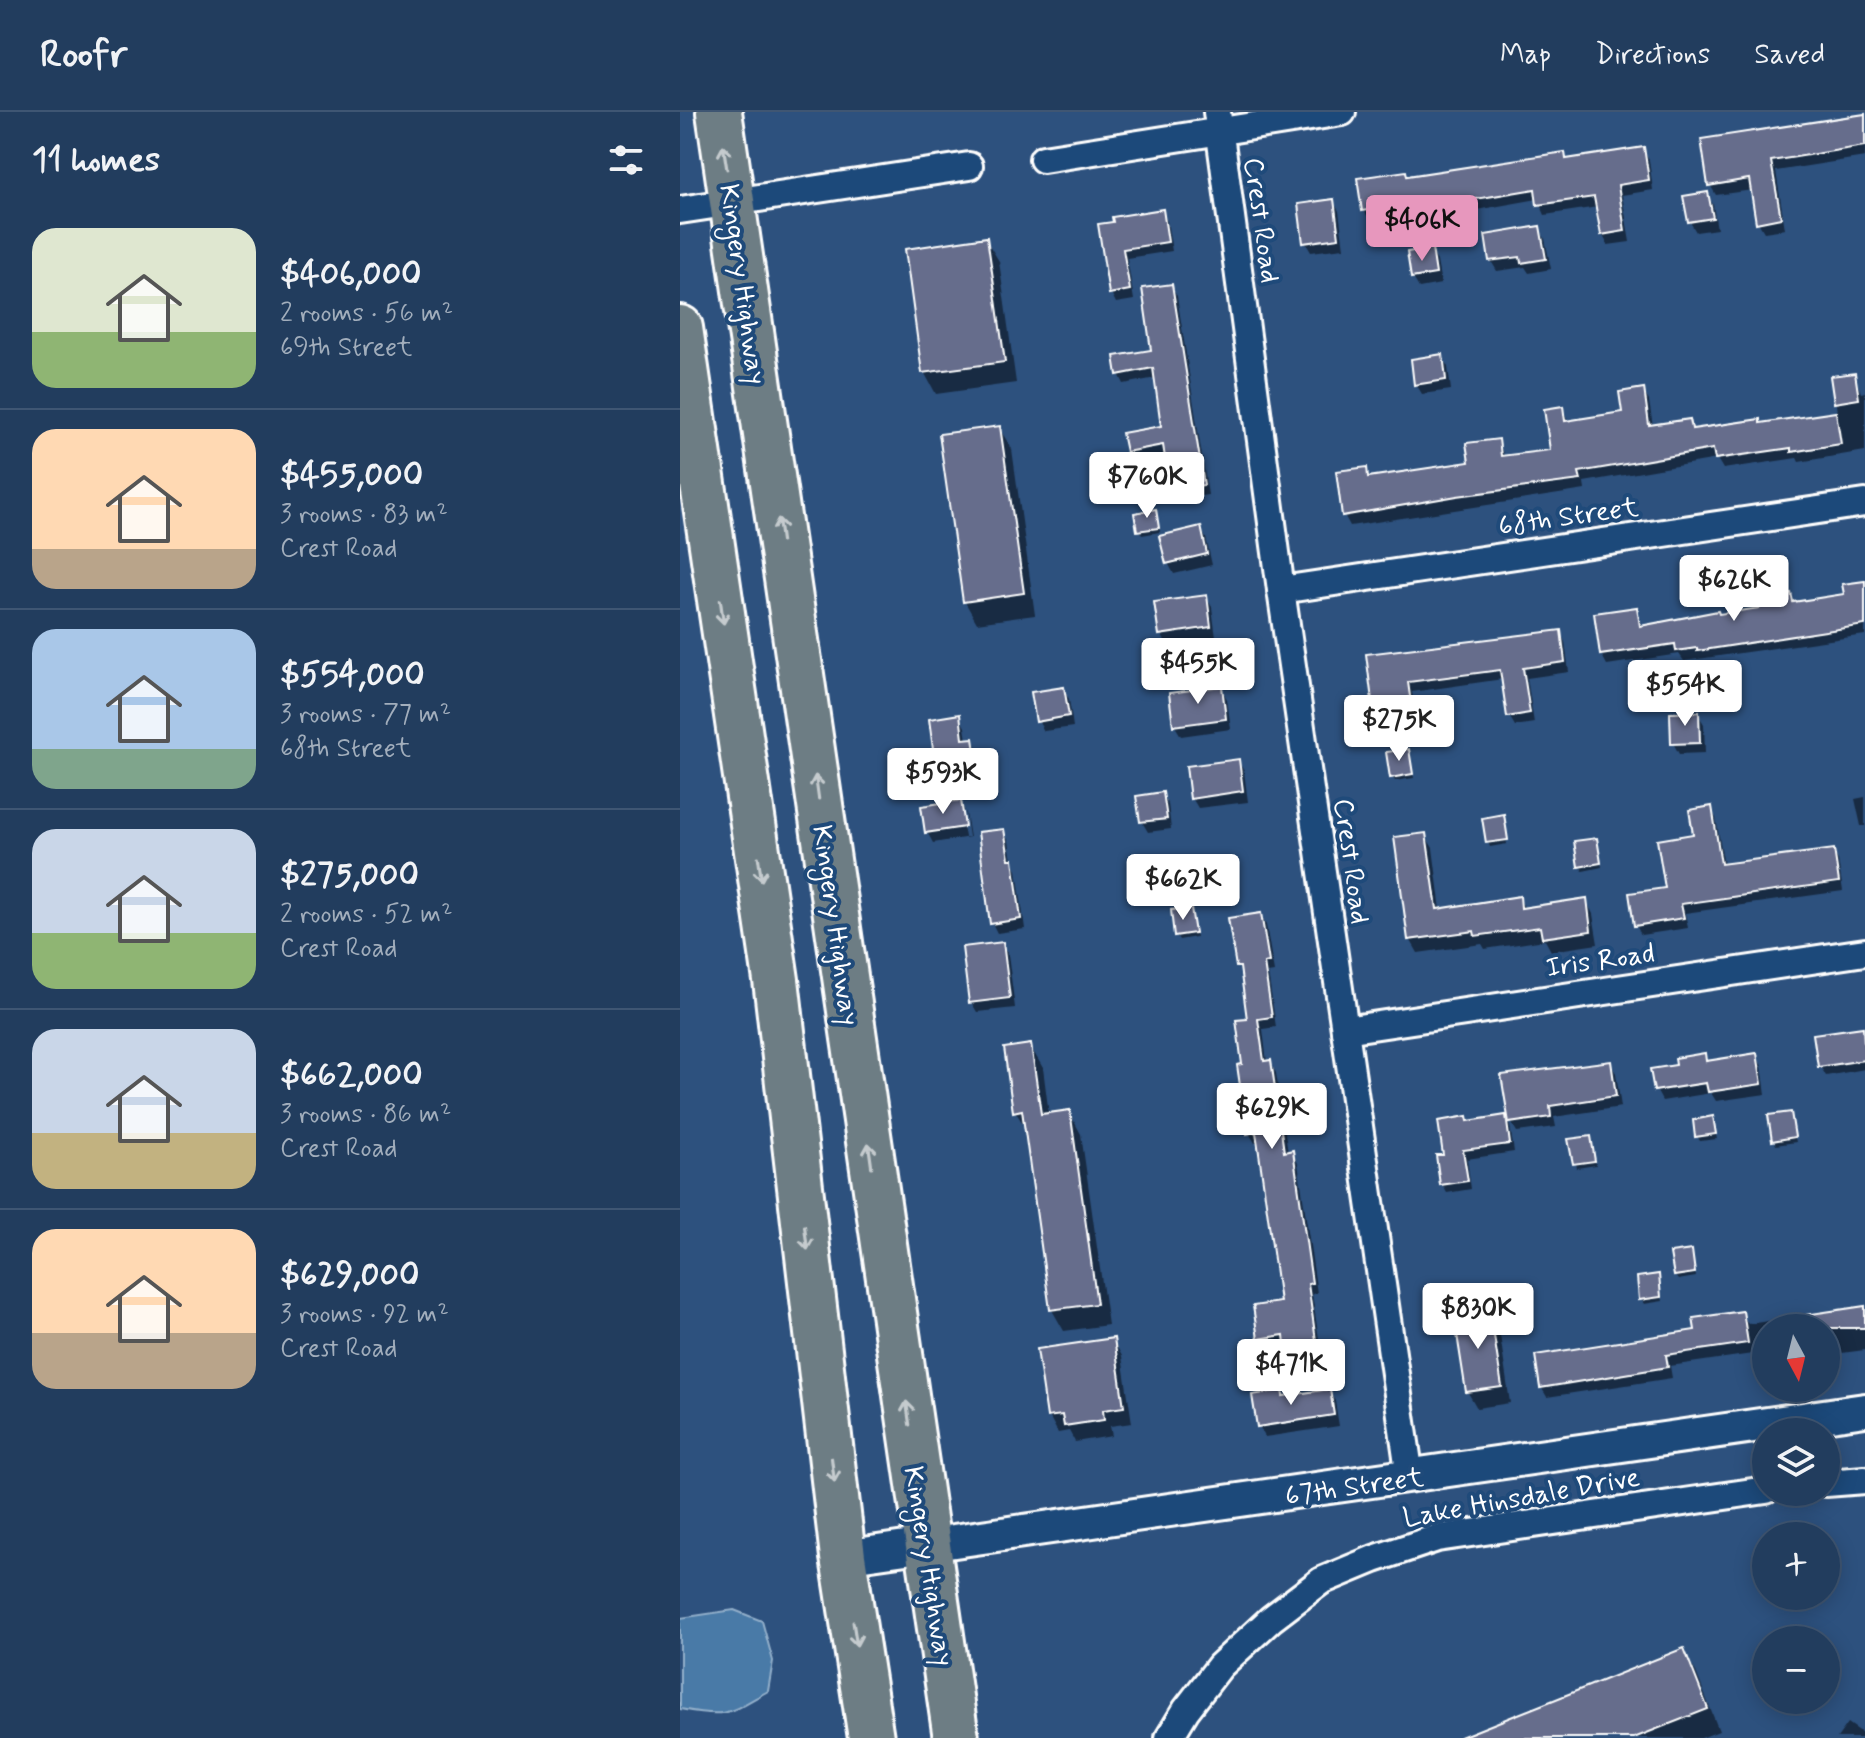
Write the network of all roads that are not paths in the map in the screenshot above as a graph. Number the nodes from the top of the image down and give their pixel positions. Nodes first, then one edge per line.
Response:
1 (719, 112) edge
2 (1342, 112) edge
3 (1218, 121) edge
4 (1043, 159) dead end
5 (969, 166) dead end
6 (732, 201) junction
7 (680, 210) edge
8 (680, 328) edge
9 (1865, 503) edge
10 (1281, 590) junction
11 (1865, 952) edge
12 (1345, 1030) junction
13 (1865, 1410) edge
14 (1410, 1477) junction
15 (1865, 1480) edge
16 (1840, 1482) edge
17 (1752, 1492) edge
18 (927, 1545) junction
19 (843, 1557) junction
20 (871, 1738) edge
21 (956, 1738) edge
22 (1169, 1738) edge

6 -> 1 highway, Kingery Highway
2 - 3 street
3 - 4 street
3 - 10 street, Crest Road
5 - 6 street
6 - 7 street
18 -> 6 highway, Kingery Highway
8 -> 19 highway
9 - 10 street, 68th Street
10 - 12 street, Crest Road
11 - 12 street, Iris Road
12 - 14 street, Crest Road
13 - 14 street, 67th Street
14 - 18 street, 67th Street
15 - 16 street
17 - 22 street, Lake Hinsdale Drive
18 - 19 street, 67th Street
18 - 21 highway, Kingery Highway
19 -> 20 highway

